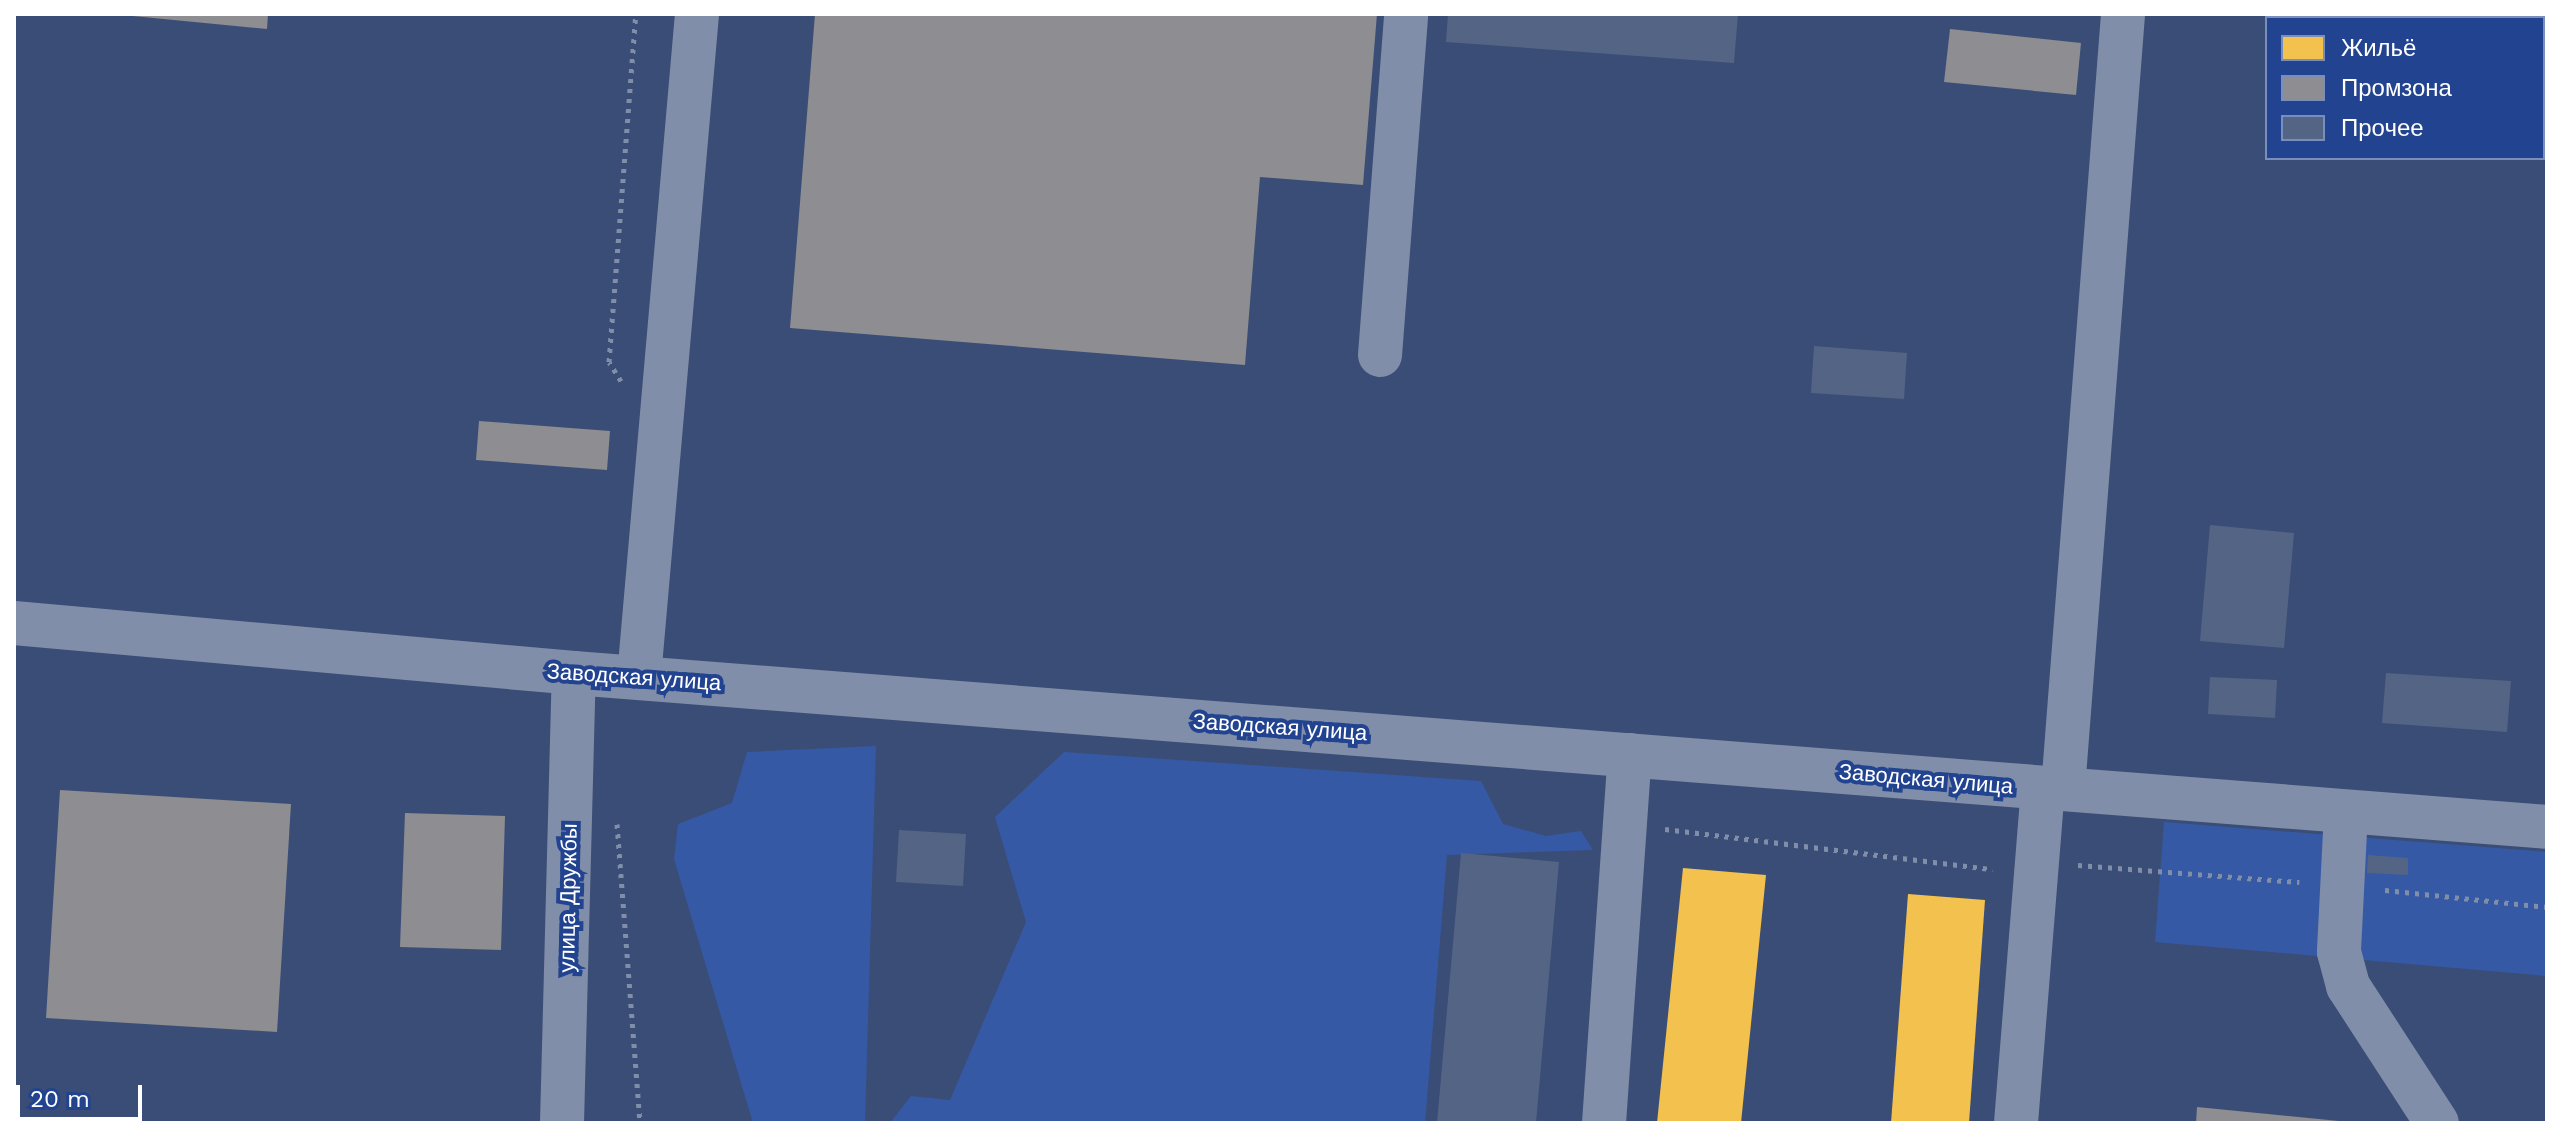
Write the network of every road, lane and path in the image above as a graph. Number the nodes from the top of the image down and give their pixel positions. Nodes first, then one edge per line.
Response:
1 (636, 14) edge
2 (697, 14) edge
3 (1406, 14) edge
4 (2123, 14) edge
5 (1380, 355) dead end
6 (659, 443) junction
7 (14, 623) edge
8 (574, 673) junction
9 (639, 677) junction
10 (1630, 755) junction
11 (2053, 788) junction
12 (2346, 812) junction
13 (616, 819) dead end
14 (1624, 824) junction
15 (2547, 827) edge
16 (2037, 866) junction
17 (2342, 885) junction
18 (2547, 907) edge
19 (562, 1123) edge
20 (640, 1123) edge
21 (1604, 1123) edge
22 (2016, 1123) edge
23 (2437, 1123) edge

1 - 6 path
2 - 6 street
3 - 5 street
4 - 11 street
6 - 9 street
7 - 8 street, Заводская улица
8 - 9 street, Заводская улица
8 - 19 street, улица Дружбы
9 - 10 street, Заводская улица
10 - 11 street, Заводская улица
10 - 14 street
11 - 12 street, Заводская улица
11 - 16 street
12 - 15 street, Заводская улица
12 - 17 street
13 - 20 path
14 - 16 path
14 - 21 street
16 - 17 path
16 - 22 street
17 - 18 path
17 - 23 street

